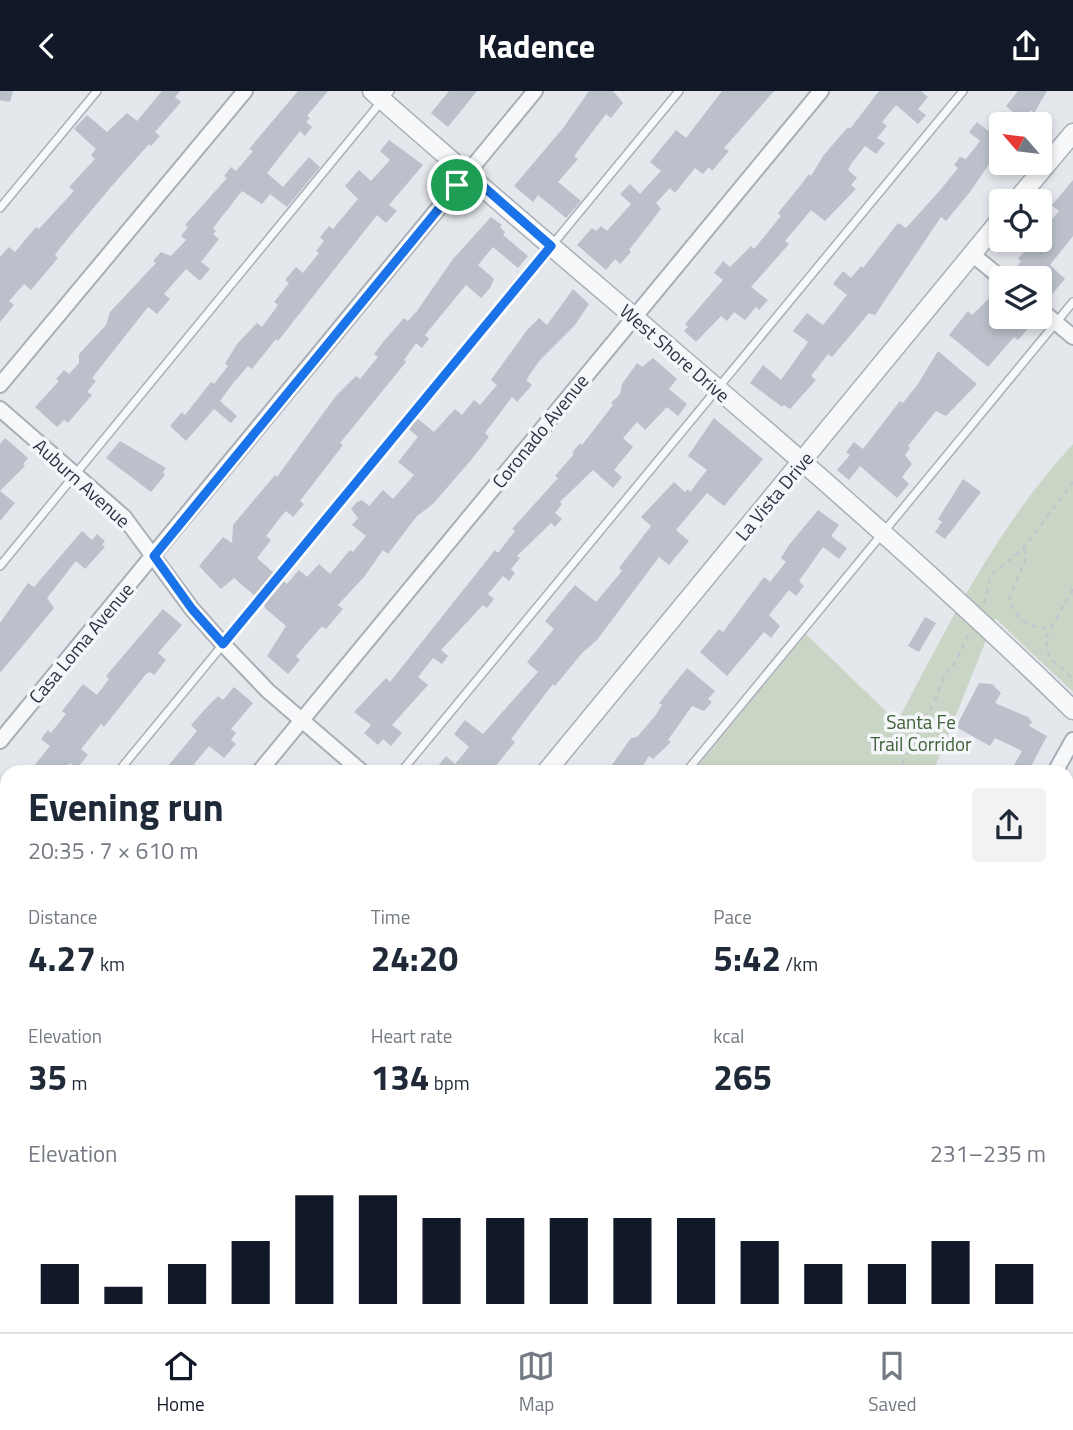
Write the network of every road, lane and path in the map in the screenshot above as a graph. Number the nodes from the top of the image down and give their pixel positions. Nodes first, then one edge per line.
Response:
1 (97, 91) edge
2 (245, 91) edge
3 (535, 91) edge
4 (679, 91) edge
5 (821, 91) edge
6 (963, 91) edge
7 (381, 94) edge
8 (1073, 133) edge
9 (468, 173) junction
10 (1026, 189) edge
11 (0, 208) edge
12 (989, 233) edge
13 (551, 246) junction
14 (972, 254) junction
15 (989, 268) edge
16 (1073, 303) edge
17 (634, 317) junction
18 (1052, 320) edge
19 (1056, 323) junction
20 (1073, 337) edge
21 (0, 385) edge
22 (718, 389) junction
23 (0, 409) edge
24 (801, 463) junction
25 (74, 476) junction
26 (1073, 482) edge
27 (883, 533) junction
28 (1023, 549) junction
29 (154, 556) junction
30 (0, 566) edge
31 (1073, 589) edge
32 (976, 618) junction
33 (1048, 629) junction
34 (223, 644) junction
35 (1073, 679) edge
36 (1073, 710) edge
37 (301, 721) junction
38 (1073, 740) edge
39 (0, 741) edge
40 (124, 765) edge
41 (265, 765) edge
42 (354, 765) edge
43 (407, 765) edge
44 (552, 765) edge
45 (692, 765) edge
46 (902, 765) edge
47 (1059, 765) edge

1 - 11 lane
2 - 21 street
3 - 9 street, Casa Loma Avenue
4 - 13 lane
5 - 17 street, Coronado Avenue
6 - 22 lane
7 - 9 street, West Shore Drive
7 - 25 lane
8 - 10 street
9 - 13 street, West Shore Drive
9 - 29 street, Casa Loma Avenue
12 - 14 street, La Vista Drive
13 - 17 street, West Shore Drive
13 - 34 lane
14 - 15 street
14 - 24 street, La Vista Drive
16 - 19 lane
17 - 22 street, West Shore Drive
17 - 37 street, Coronado Avenue
18 - 19 street
19 - 20 street
19 - 27 lane
22 - 24 street, West Shore Drive
22 - 43 lane
23 - 25 street, Auburn Avenue
24 - 27 street, West Shore Drive
24 - 44 street, La Vista Drive
25 - 29 street, Auburn Avenue
25 - 30 lane
26 - 28 path
27 - 32 street, West Shore Drive
27 - 45 lane
28 - 32 path
28 - 33 path
29 - 34 street, Auburn Avenue
29 - 39 street, Casa Loma Avenue
31 - 33 path
32 - 36 street, West Shore Drive
32 - 46 path
33 - 35 path
34 - 37 street, Auburn Avenue
34 - 40 lane
37 - 41 street, Coronado Avenue
37 - 42 street, Auburn Avenue
38 - 47 street

